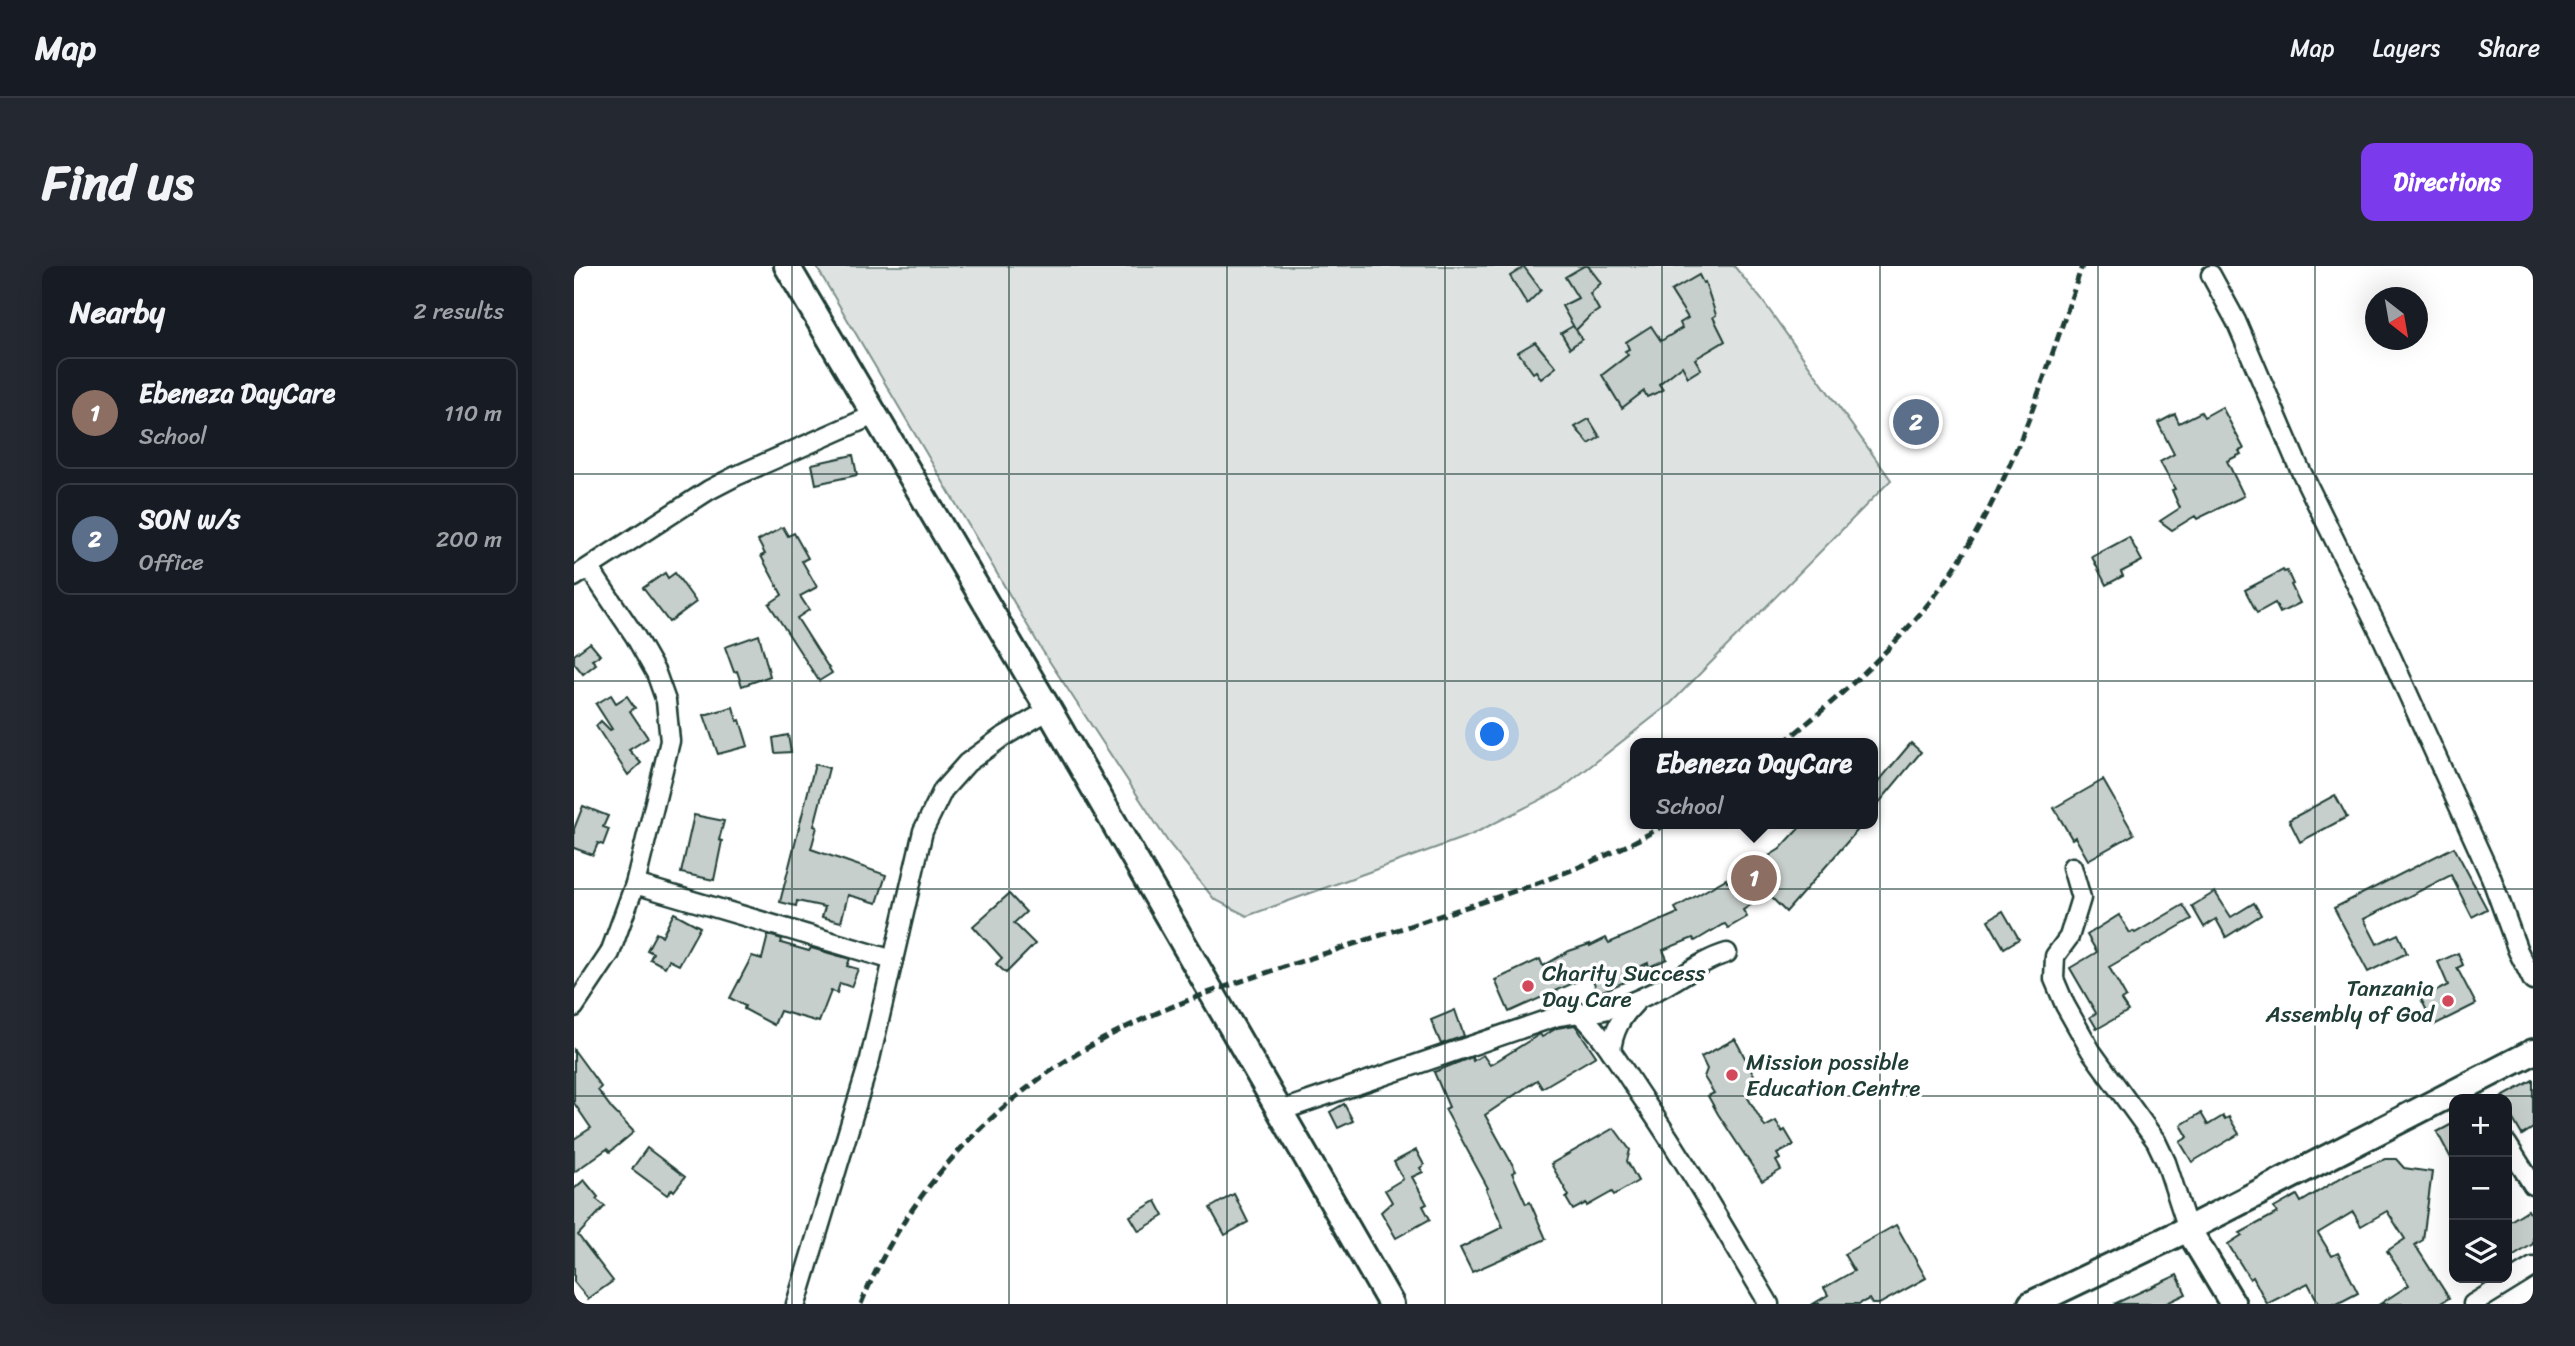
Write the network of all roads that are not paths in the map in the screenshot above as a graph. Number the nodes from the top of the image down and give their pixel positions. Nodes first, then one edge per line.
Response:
1 (787, 266) edge
2 (2211, 275) dead end
3 (874, 415) junction
4 (581, 572) edge
5 (1049, 710) junction
6 (2072, 866) dead end
7 (635, 884) junction
8 (1727, 953) dead end
9 (893, 960) junction
10 (2533, 981) edge
11 (1637, 1000) junction
12 (574, 1007) edge
13 (1579, 1013) junction
14 (1611, 1051) junction
15 (2533, 1052) edge
16 (2465, 1094) edge
17 (2449, 1102) edge
18 (1280, 1111) junction
19 (2512, 1152) edge
20 (2533, 1185) edge
21 (2188, 1229) junction
22 (2533, 1267) edge
23 (796, 1304) edge
24 (1391, 1304) edge
25 (1769, 1304) edge
26 (2031, 1304) edge
27 (2233, 1304) edge
28 (2473, 1304) edge

1 - 3 street
2 - 10 street
3 - 4 street
3 - 5 street
4 - 7 street
5 - 9 street
5 - 18 street
6 - 21 street
7 - 9 street
7 - 12 street
8 - 11 street
9 - 23 street
11 - 13 street
11 - 14 street
13 - 14 street
13 - 18 street
14 - 25 street
15 - 16 street
17 - 21 street
18 - 24 street
19 - 20 street
21 - 26 street
21 - 27 street
22 - 28 street

